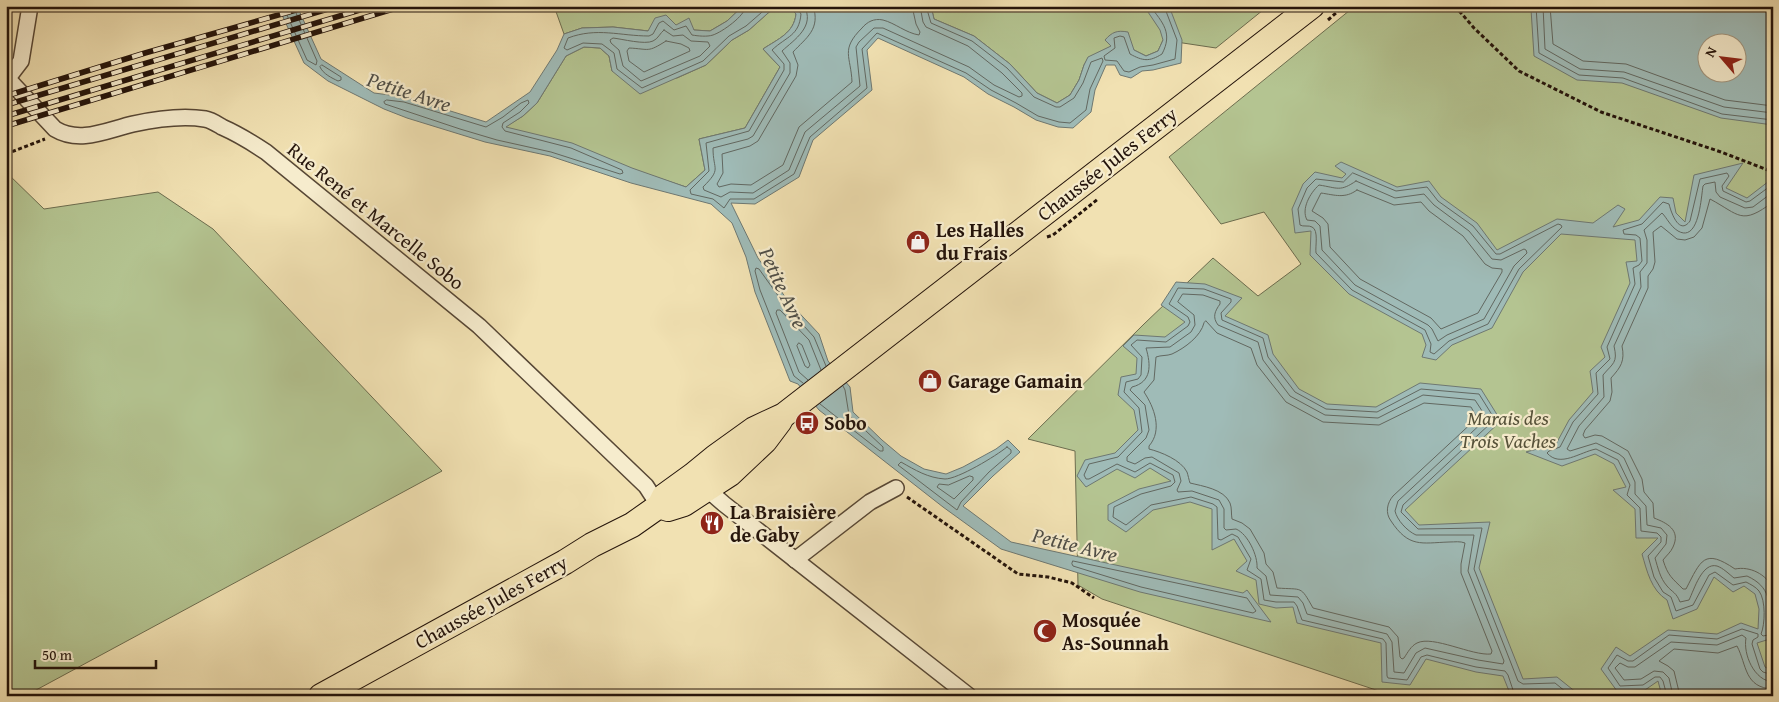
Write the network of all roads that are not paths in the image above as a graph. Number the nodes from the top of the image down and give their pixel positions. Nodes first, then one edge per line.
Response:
1 (30, 6) edge
2 (1312, 6) edge
3 (10, 81) edge
4 (700, 483) junction
5 (896, 488) road end
6 (659, 506) junction
7 (794, 560) junction
8 (321, 696) edge
9 (969, 696) edge

1 - 3 street
2 - 4 main road, Chaussée Jules Ferry
3 - 6 street, Rue René et Marcelle Sobo
4 - 6 main road, Chaussée Jules Ferry
4 - 7 street
5 - 7 street
6 - 8 main road, Chaussée Jules Ferry
7 - 9 street

